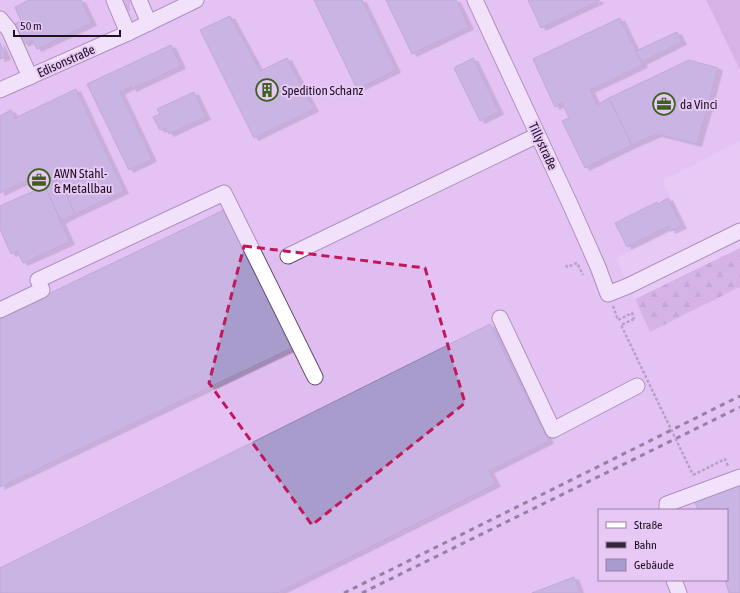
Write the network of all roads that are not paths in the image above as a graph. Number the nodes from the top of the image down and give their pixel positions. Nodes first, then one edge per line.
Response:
1 (114, 0) edge
2 (138, 0) edge
3 (196, 0) edge
4 (475, 0) edge
5 (0, 19) edge
6 (149, 23) junction
7 (128, 33) junction
8 (30, 77) junction
9 (0, 90) edge
10 (538, 135) junction
11 (740, 231) edge
12 (288, 256) dead end
13 (0, 310) edge
14 (500, 318) dead end
15 (315, 377) dead end
16 (637, 386) dead end
17 (737, 478) edge
18 (667, 509) edge
19 (674, 581) edge
20 (679, 593) edge

1 - 7 street
2 - 6 street
3 - 6 street, Edisonstraße
4 - 10 street, Tillystraße
5 - 8 street
6 - 7 street, Edisonstraße
7 - 8 street, Edisonstraße
8 - 9 street, Edisonstraße
10 - 11 street, Tillystraße
10 - 12 street
13 - 15 street
14 - 16 street
17 - 18 street
19 - 20 street

